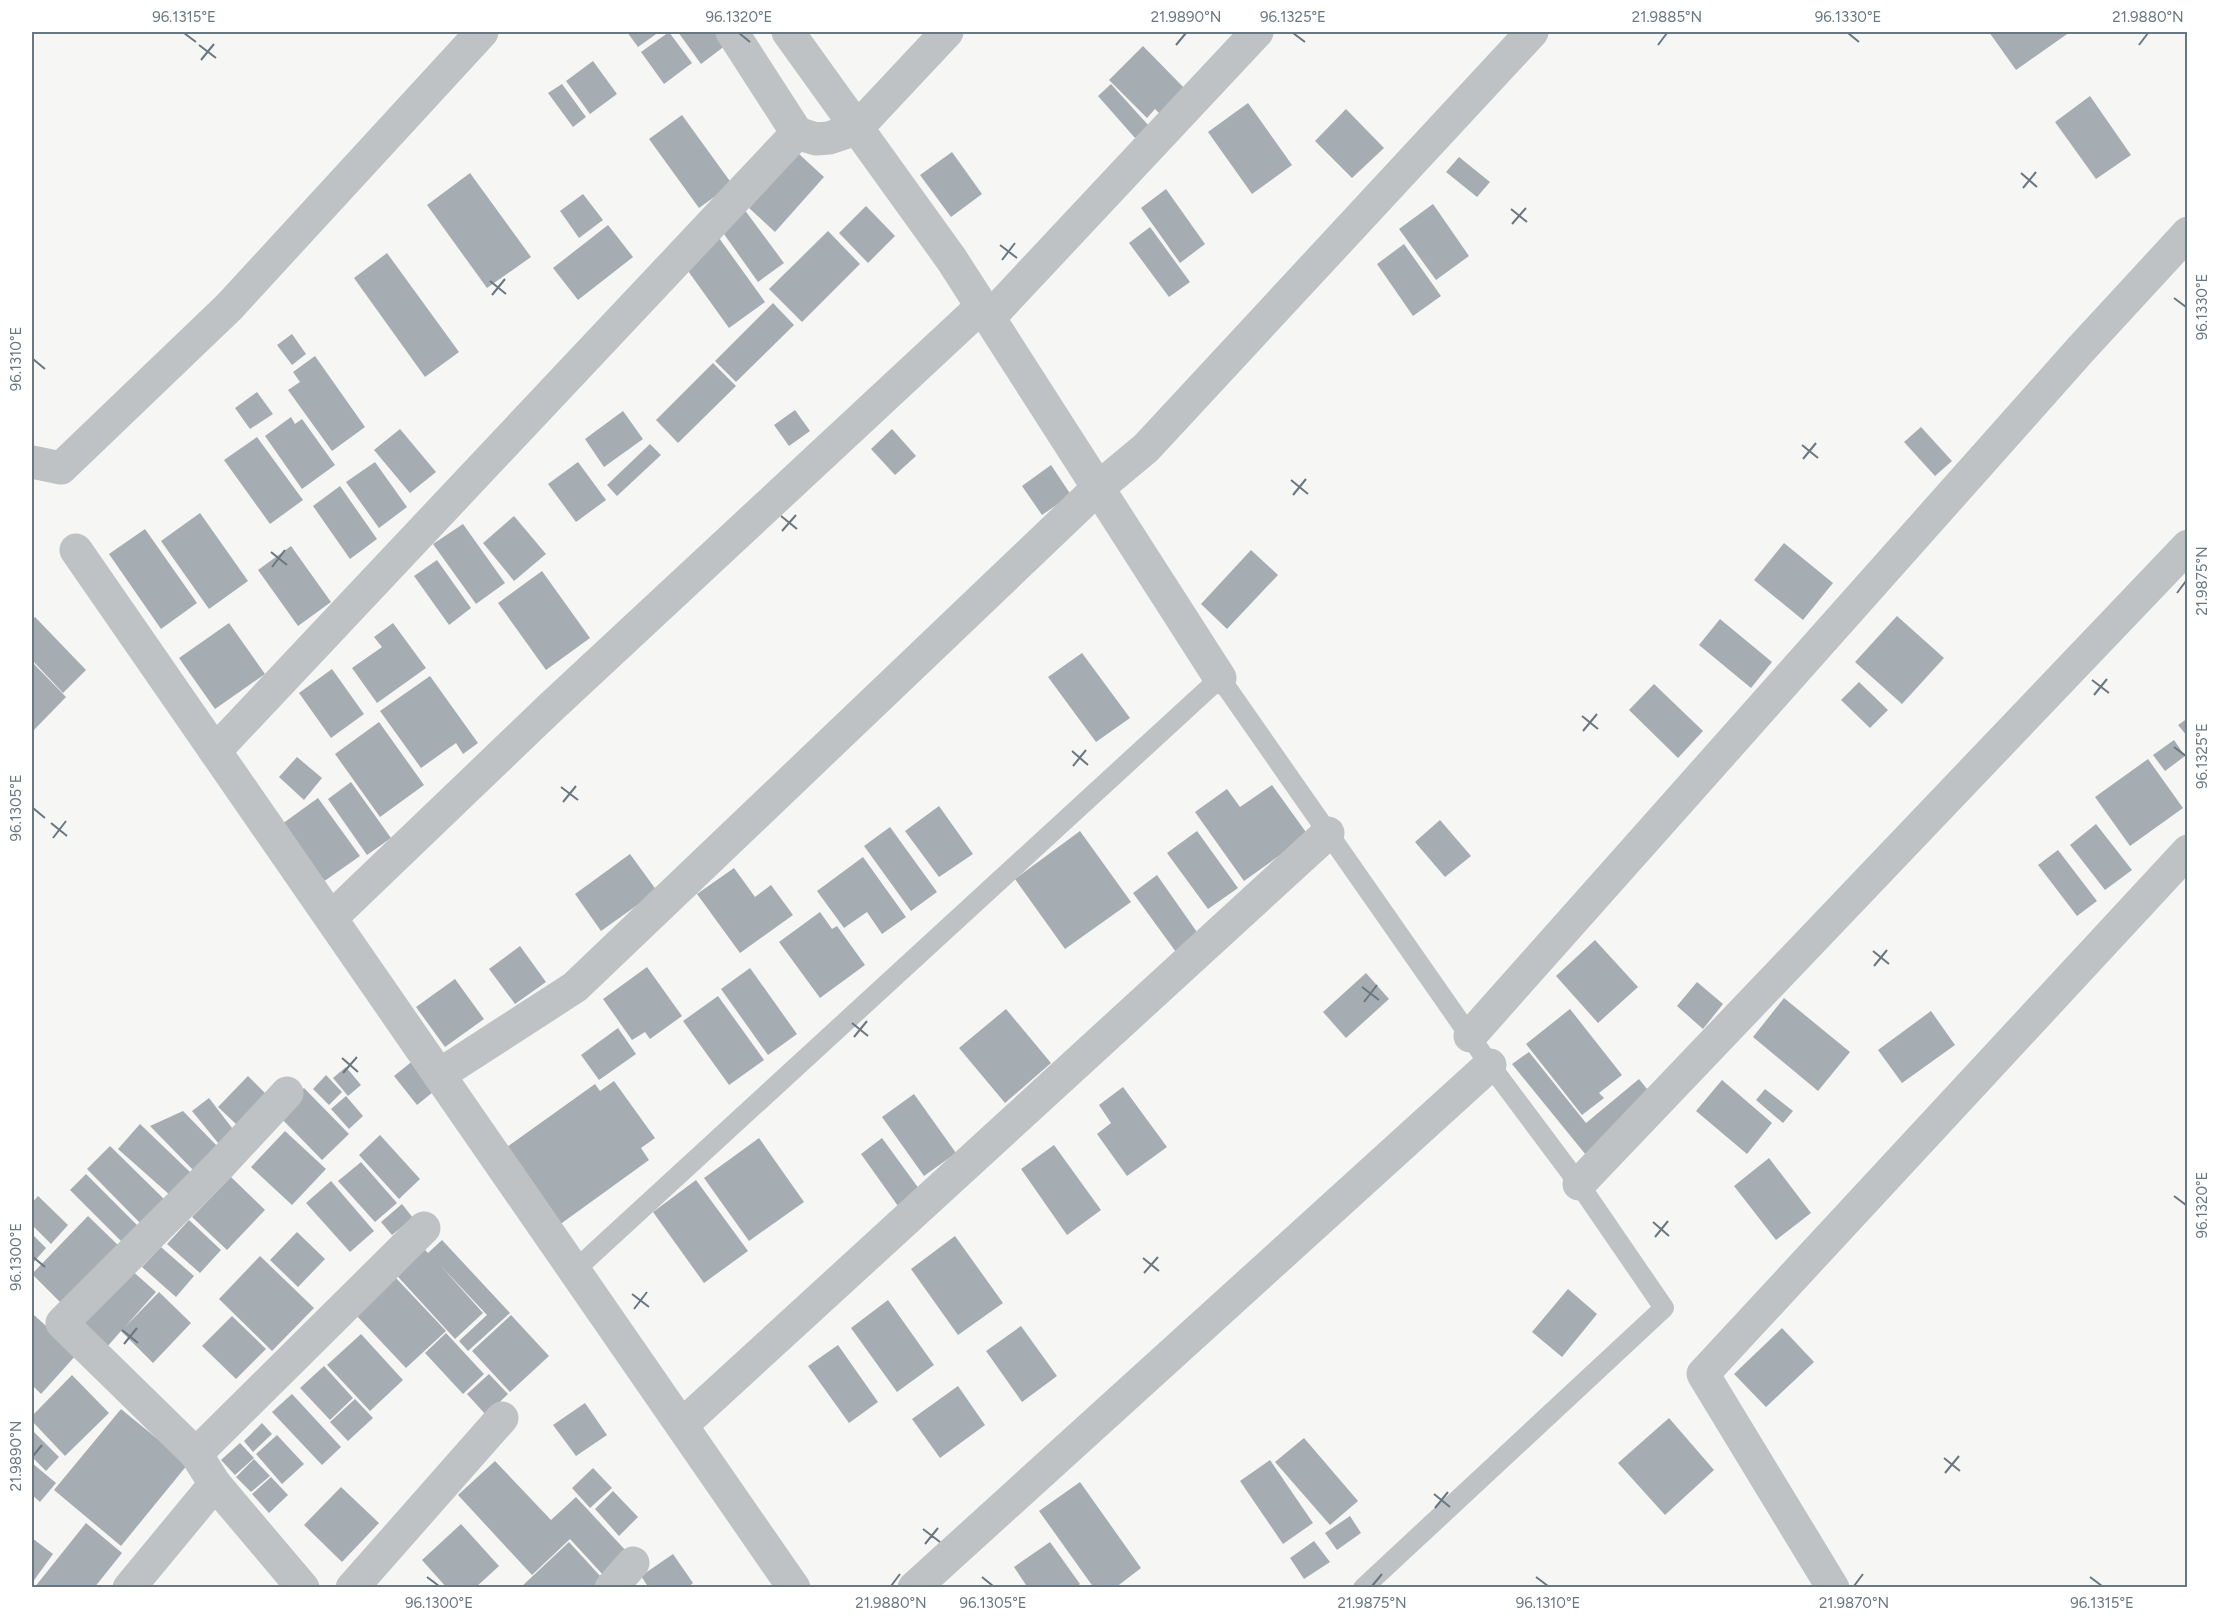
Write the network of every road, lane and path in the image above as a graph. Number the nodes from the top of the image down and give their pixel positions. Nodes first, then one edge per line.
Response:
1 (482, 32) edge
2 (732, 32) edge
3 (788, 32) edge
4 (947, 32) edge
5 (1257, 32) edge
6 (1532, 32) edge
7 (856, 129) junction
8 (797, 133) junction
9 (2187, 233) edge
10 (985, 312) junction
11 (32, 462) edge
12 (1098, 488) junction
13 (2187, 546) edge
14 (76, 550) dead end
15 (1220, 678) junction
16 (215, 751) junction
17 (1328, 833) junction
18 (2187, 851) edge
19 (331, 918) junction
20 (1470, 1036) junction
21 (1490, 1065) junction
22 (439, 1075) junction
23 (287, 1093) dead end
24 (1579, 1184) junction
25 (424, 1228) dead end
26 (574, 1270) junction
27 (502, 1418) dead end
28 (682, 1425) junction
29 (196, 1454) junction
30 (214, 1484) junction
31 (633, 1563) dead end
32 (129, 1587) edge
33 (303, 1587) edge
34 (352, 1587) edge
35 (611, 1587) edge
36 (794, 1587) edge
37 (914, 1587) edge
38 (1363, 1587) edge
39 (1833, 1587) edge

1 - 11 street
2 - 8 street
3 - 7 street
4 - 7 street
5 - 10 street
6 - 12 street
7 - 8 street
7 - 10 street
8 - 16 street
9 - 20 street
10 - 12 street
10 - 19 street
12 - 15 street
12 - 22 street
13 - 24 street
14 - 16 street
15 - 17 lane
15 - 26 lane
16 - 19 street
17 - 20 lane
17 - 28 street
18 - 39 street
19 - 22 street
20 - 21 lane
21 - 24 lane
21 - 37 street
22 - 26 street
23 - 29 street
24 - 38 lane
25 - 29 street
26 - 28 street
27 - 34 street
28 - 36 street
29 - 30 street
30 - 32 street
30 - 33 street
31 - 35 street

